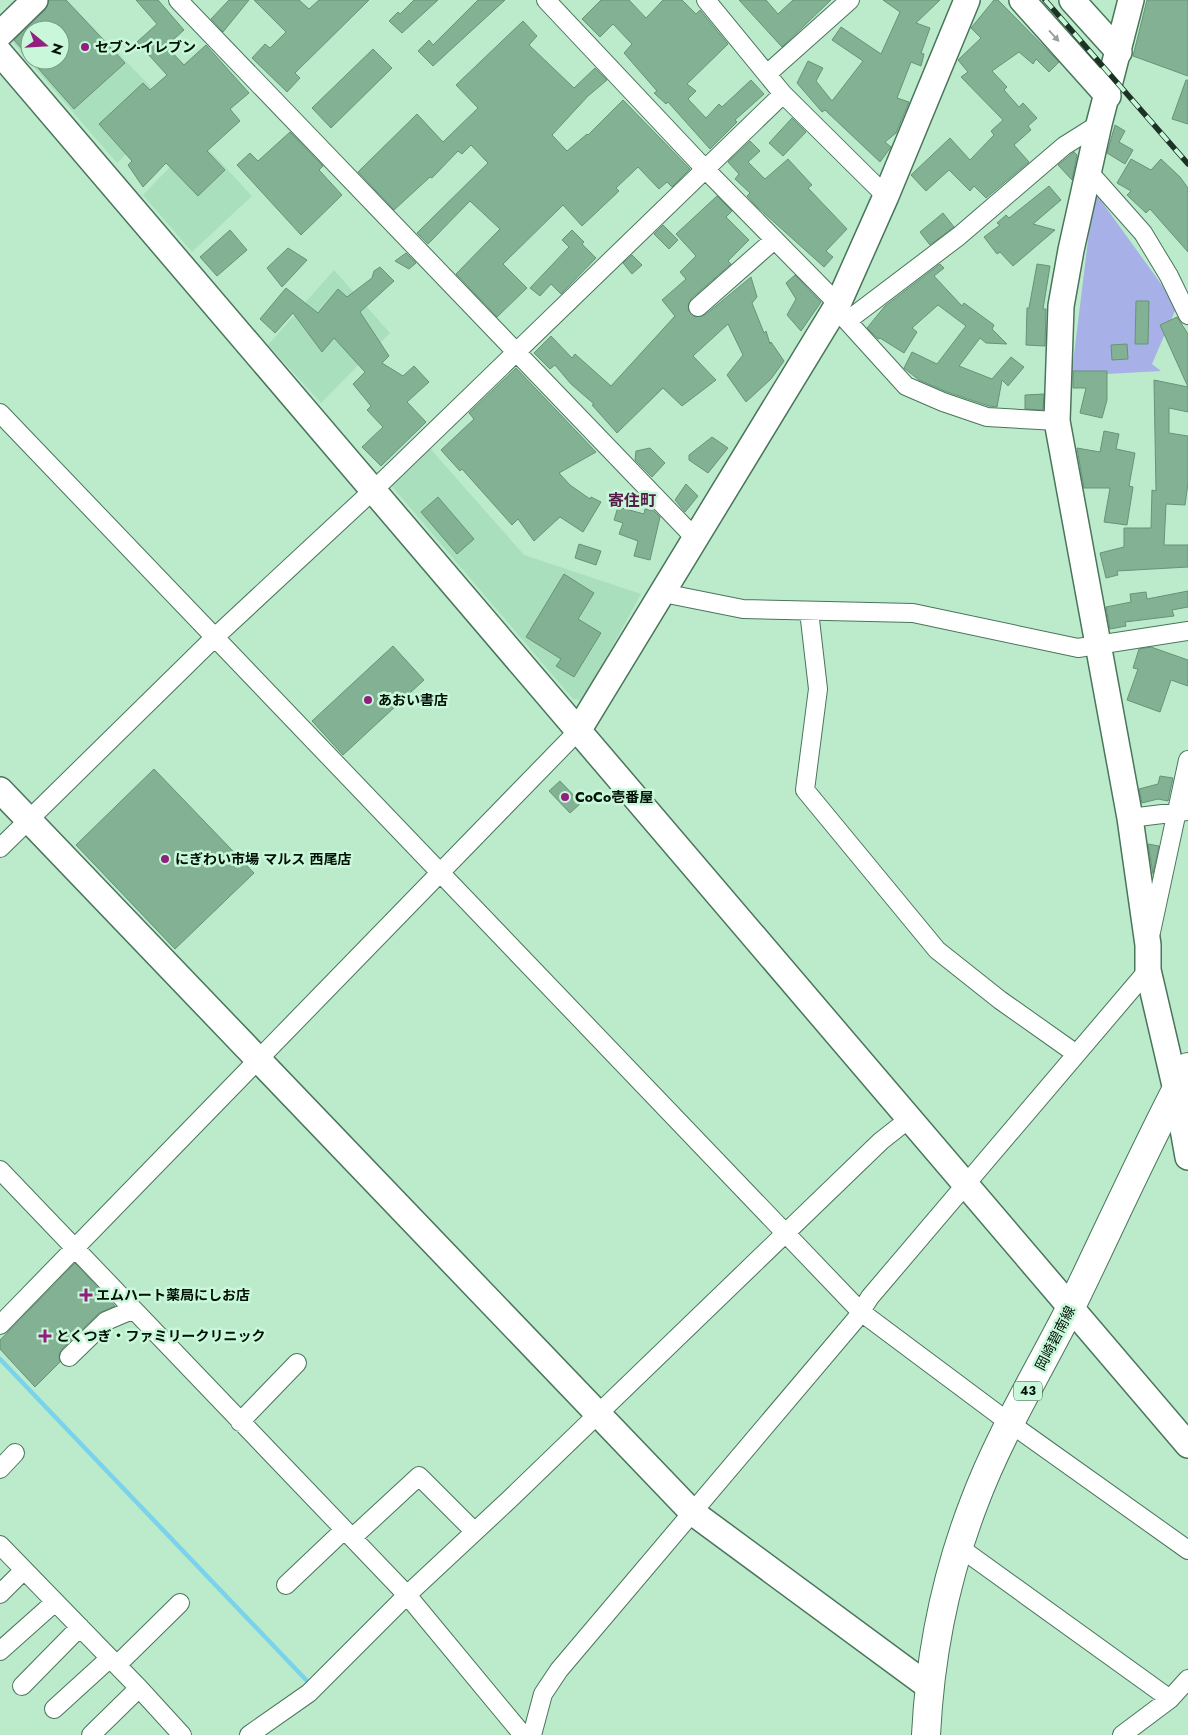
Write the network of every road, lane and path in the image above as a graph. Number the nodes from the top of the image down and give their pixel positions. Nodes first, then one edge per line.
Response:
1 (35, 0) edge
2 (178, 0) edge
3 (546, 0) edge
4 (706, 0) edge
5 (850, 0) edge
6 (967, 0) edge
7 (1022, 0) edge
8 (1072, 0) edge
9 (1131, 0) edge
10 (0, 34) edge
11 (1118, 52) junction
12 (0, 53) edge
13 (768, 74) junction
14 (783, 94) junction
15 (1108, 96) junction
16 (1099, 124) junction
17 (706, 170) junction
18 (1088, 171) junction
19 (886, 196) junction
20 (774, 240) junction
21 (698, 307) dead end
22 (843, 313) junction
23 (1188, 315) edge
24 (516, 351) junction
25 (0, 413) edge
26 (1057, 421) junction
27 (373, 490) junction
28 (696, 539) junction
29 (663, 594) junction
30 (809, 611) junction
31 (1188, 631) edge
32 (214, 638) junction
33 (1097, 646) junction
34 (578, 731) junction
35 (1188, 760) edge
36 (0, 790) edge
37 (1182, 812) edge
38 (1130, 818) junction
39 (29, 821) junction
40 (0, 848) edge
41 (440, 873) junction
42 (1148, 945) junction
43 (1148, 970) junction
44 (1075, 1053) junction
45 (260, 1060) junction
46 (1182, 1078) edge
47 (909, 1119) junction
48 (1188, 1157) edge
49 (0, 1170) edge
50 (966, 1185) junction
51 (786, 1234) junction
52 (75, 1249) junction
53 (1070, 1308) junction
54 (132, 1310) junction
55 (861, 1312) junction
56 (0, 1325) edge
57 (69, 1357) dead end
58 (297, 1363) dead end
59 (598, 1413) junction
60 (240, 1422) junction
61 (1011, 1424) junction
62 (1188, 1445) edge
63 (15, 1453) dead end
64 (0, 1468) edge
65 (692, 1512) junction
66 (474, 1531) junction
67 (348, 1534) junction
68 (0, 1545) edge
69 (959, 1547) junction
70 (1188, 1550) edge
71 (24, 1570) junction
72 (286, 1585) dead end
73 (0, 1594) edge
74 (407, 1594) junction
75 (55, 1602) junction
76 (180, 1603) dead end
77 (80, 1627) junction
78 (0, 1651) edge
79 (113, 1661) junction
80 (1188, 1679) edge
81 (22, 1686) dead end
82 (928, 1686) junction
83 (139, 1688) junction
84 (1188, 1691) edge
85 (1170, 1698) junction
86 (54, 1709) dead end
87 (91, 1735) edge
88 (182, 1735) edge
89 (250, 1735) edge
90 (523, 1735) edge
91 (532, 1735) edge
92 (926, 1735) edge
93 (1122, 1735) edge

1 - 10 street
2 - 24 street
3 - 17 street
4 - 13 street
5 - 13 street
6 - 19 street
7 -> 15 street
8 - 11 street
9 - 11 street
11 - 15 street
12 - 27 street
13 - 14 street
14 - 17 street
14 - 19 street
15 - 16 street
16 - 18 street
16 - 22 street
17 - 20 street
17 - 24 street
18 - 23 street
18 - 26 street
19 - 22 street
20 - 21 street
20 - 22 street
22 - 26 street
22 - 28 street
24 - 27 street
24 - 28 street
25 - 32 street
26 - 33 street
27 - 32 street
27 - 34 street
28 - 29 street
29 - 30 street
29 - 34 street
30 - 33 street
30 - 44 street
31 - 33 street
32 - 39 street
32 - 41 street
33 - 38 street
34 - 41 street
34 - 47 street
35 - 37 street
36 - 39 street
37 - 38 street
37 - 42 street
38 - 42 street
39 - 40 street
39 - 45 street
41 - 45 street
41 - 51 street
42 - 43 street
43 - 44 street
43 - 46 street
44 - 50 street
45 - 52 street
45 - 59 street
46 - 48 street
46 - 53 main road, 岡崎碧南線 / 43
47 - 50 street
47 - 51 street
49 - 52 street
50 - 53 street
50 - 55 street
51 - 55 street
51 - 59 street
52 - 54 street
52 - 56 street
53 - 61 main road, 岡崎碧南線 / 43
53 - 62 street
54 - 57 street
54 - 60 street
55 - 61 street
55 - 65 street
58 - 60 street
59 - 65 street
59 - 66 street
60 - 67 street
61 - 69 main road, 岡崎碧南線 / 43
61 - 70 street
63 - 64 street
65 - 82 street
65 - 91 street
66 - 67 street
66 - 74 street
67 - 72 street
67 - 74 street
68 - 71 street
69 - 82 main road, 岡崎碧南線 / 43
69 - 85 street
71 - 73 street
71 - 75 street
74 - 89 street
74 - 90 street
75 - 77 street
75 - 78 street
76 - 79 street
77 - 79 street
77 - 81 street
79 - 83 street
79 - 86 street
80 - 85 street
82 - 92 main road, 岡崎碧南線 / 43
83 - 87 street
83 - 88 street
84 - 85 street
85 - 93 street

